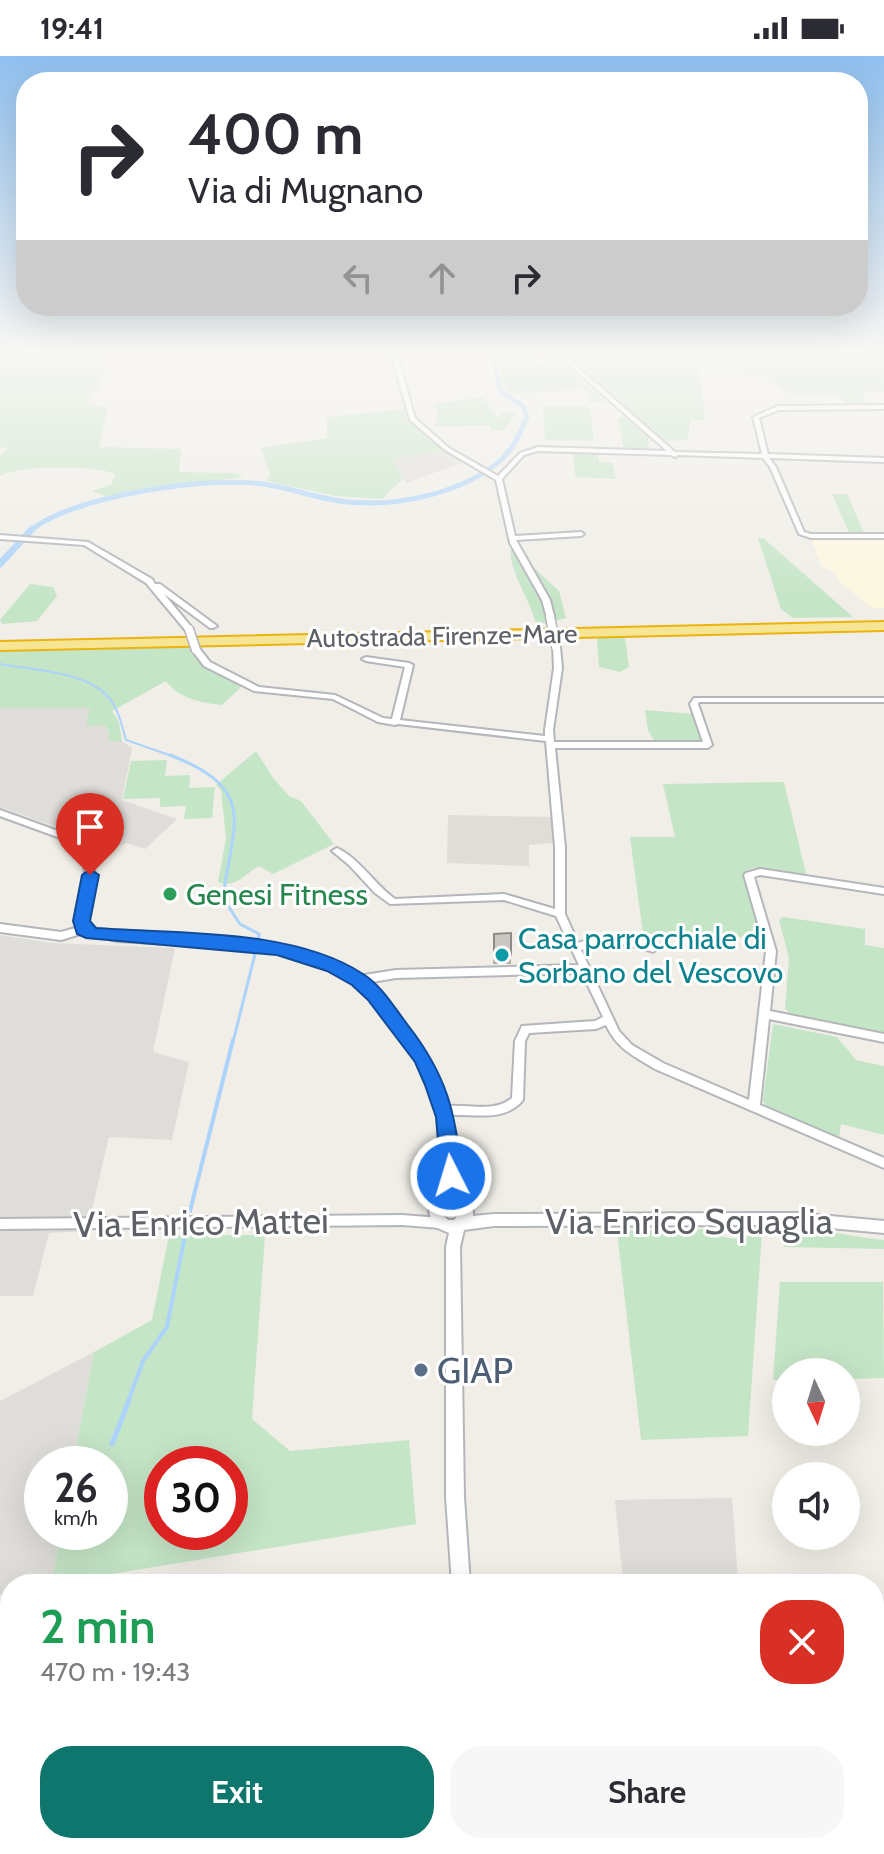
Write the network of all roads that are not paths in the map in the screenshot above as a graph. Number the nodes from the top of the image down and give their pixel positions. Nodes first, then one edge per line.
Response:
1 (431, 435) edge
2 (652, 435) edge
3 (762, 435) edge
4 (675, 455) junction
5 (766, 458) junction
6 (884, 460) edge
7 (499, 479) junction
8 (581, 534) dead end
9 (884, 536) edge
10 (0, 537) edge
11 (513, 538) junction
12 (149, 581) junction
13 (884, 623) edge
14 (213, 626) dead end
15 (0, 640) edge
16 (0, 646) edge
17 (366, 659) dead end
18 (884, 700) edge
19 (395, 723) junction
20 (550, 742) junction
21 (0, 813) edge
22 (337, 851) dead end
23 (884, 891) edge
24 (560, 914) junction
25 (0, 928) edge
26 (84, 929) junction
27 (578, 947) junction
28 (653, 948) dead end
29 (585, 969) junction
30 (359, 980) junction
31 (765, 1014) junction
32 (607, 1020) junction
33 (884, 1038) edge
34 (754, 1107) junction
35 (445, 1111) junction
36 (884, 1163) edge
37 (450, 1202) junction
38 (402, 1220) junction
39 (494, 1220) junction
40 (0, 1224) edge
41 (450, 1224) junction
42 (884, 1227) edge
43 (460, 1574) edge

1 - 7 street
2 - 4 street
3 - 5 street
4 - 5 street
4 - 7 street
5 - 6 street
5 - 9 street
7 - 11 street
8 - 11 street
10 - 12 street
11 - 20 street, bridge
12 - 14 street
12 - 19 street, bridge
13 - 15 highway, Autostrada Firenze-Mare
13 - 16 highway, Autostrada Firenze-Mare
17 - 19 street
18 - 20 street
19 - 20 street
20 - 24 street
21 - 26 street
22 - 24 street
23 - 31 street
24 - 27 street
25 - 26 street
26 - 30 street
27 - 28 street
27 - 29 street
29 - 30 street
29 - 32 street
30 - 35 street
31 - 33 street
31 - 34 street
32 - 34 street
32 - 35 street
34 - 36 street
35 - 37 street
37 - 38 street, Via Enrico Mattei
37 - 39 street, Via Enrico Squaglia
37 - 41 street
37 - 41 street
38 - 40 street, Via Enrico Mattei
38 - 41 street, Via Enrico Mattei
39 - 41 street, Via Enrico Squaglia
39 - 42 street, Via Enrico Squaglia
41 - 43 street

